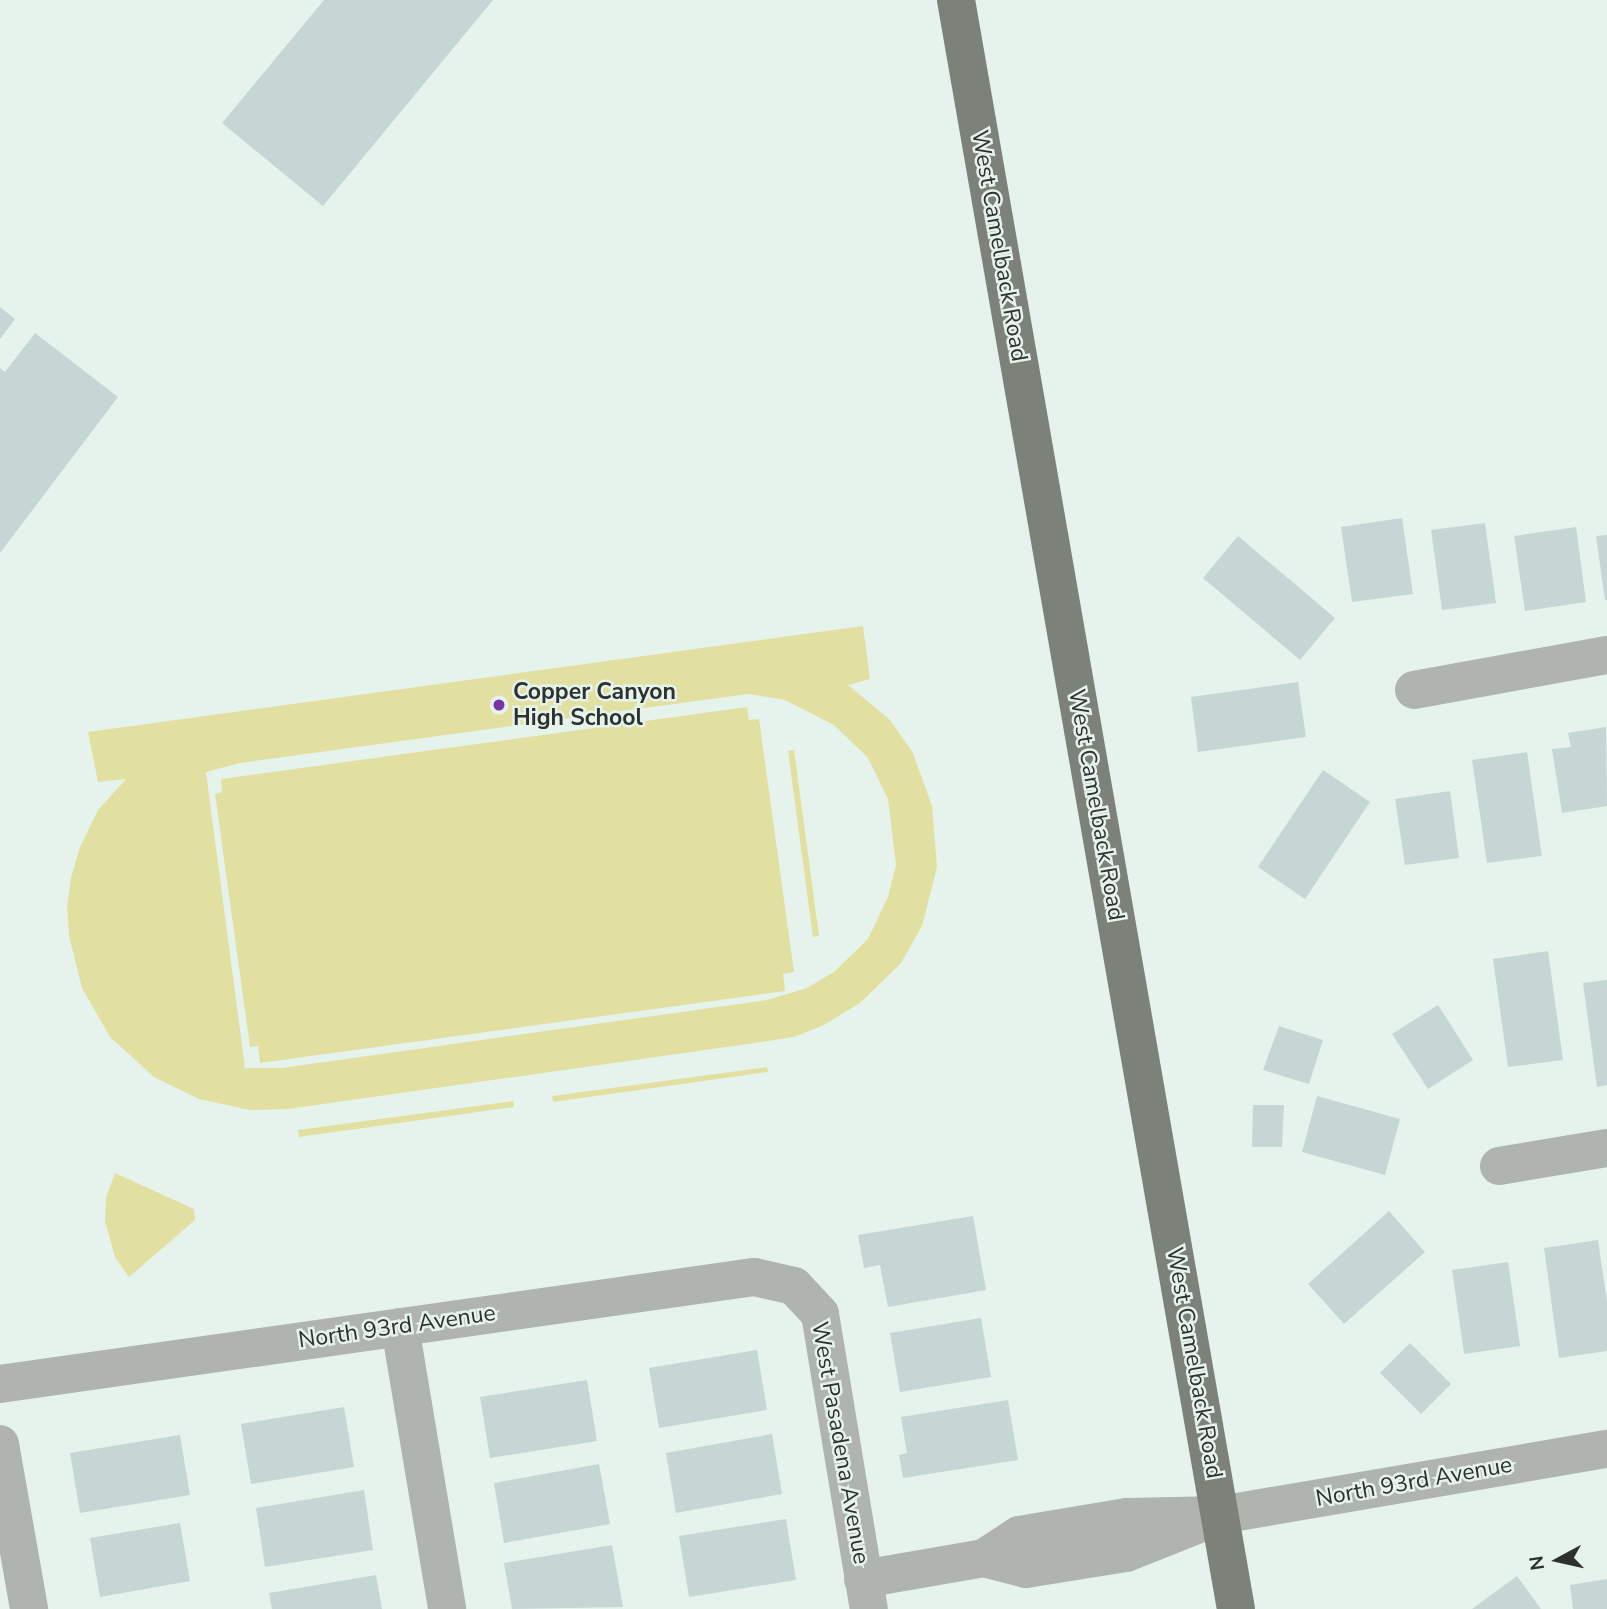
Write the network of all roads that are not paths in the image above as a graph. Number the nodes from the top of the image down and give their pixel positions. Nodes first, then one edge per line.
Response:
1 (956, 0) edge
2 (1607, 655) edge
3 (1414, 690) dead end
4 (1607, 1148) edge
5 (1499, 1166) dead end
6 (794, 1286) joint
7 (400, 1327) junction
8 (0, 1384) edge
9 (0, 1444) edge
10 (1607, 1449) edge
11 (1220, 1515) junction
12 (866, 1594) edge
13 (29, 1609) edge
14 (447, 1609) edge
15 (1236, 1609) edge

1 - 11 main road, West Camelback Road
2 - 3 street
4 - 5 street
6 - 7 street, North 93rd Avenue
6 - 12 street, West Pasadena Avenue
7 - 8 street, North 93rd Avenue
7 - 14 street
9 - 13 street
10 - 11 street, North 93rd Avenue
11 - 12 street, North 93rd Avenue
11 - 15 main road, West Camelback Road

